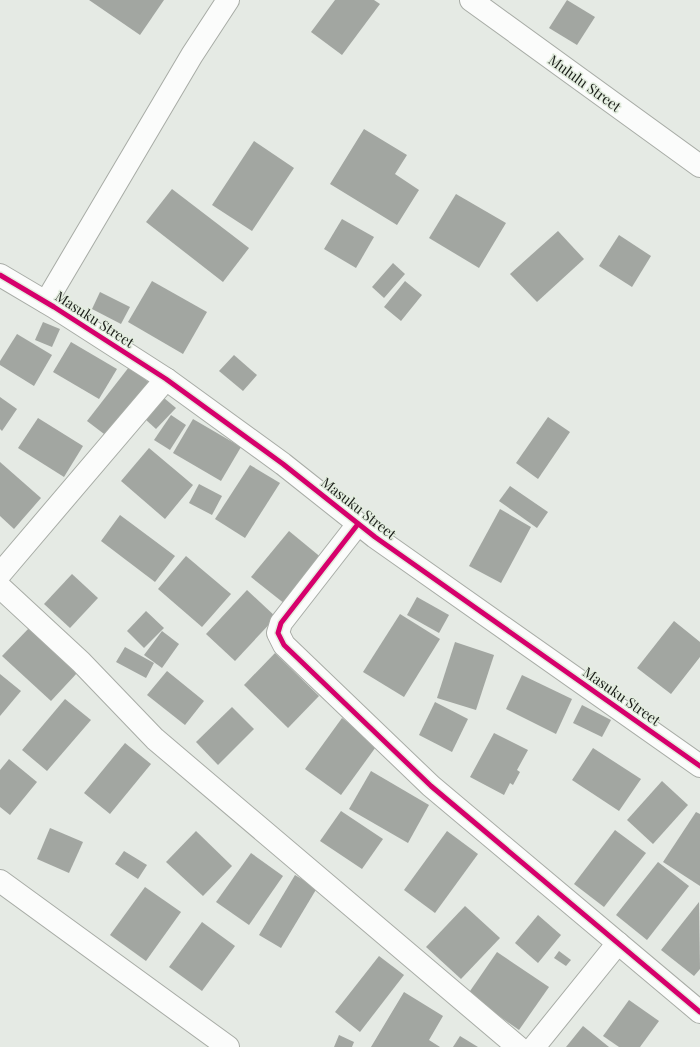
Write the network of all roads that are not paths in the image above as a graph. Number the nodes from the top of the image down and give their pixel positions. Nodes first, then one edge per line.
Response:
1 (228, 0) edge
2 (471, 0) edge
3 (700, 166) edge
4 (0, 275) edge
5 (46, 302) junction
6 (166, 379) junction
7 (358, 524) junction
8 (0, 574) edge
9 (0, 586) edge
10 (700, 766) edge
11 (0, 880) edge
12 (618, 943) junction
13 (700, 1012) edge
14 (228, 1047) edge
15 (518, 1047) edge
16 (534, 1047) edge

1 - 5 street
2 - 3 street, Mululu Street
4 - 5 street, Masuku Street
5 - 6 street, Masuku Street
6 - 7 street, Masuku Street
6 - 8 street
7 - 10 street, Masuku Street
7 - 12 street
9 - 15 street
11 - 14 street
12 - 13 street
12 - 16 street

